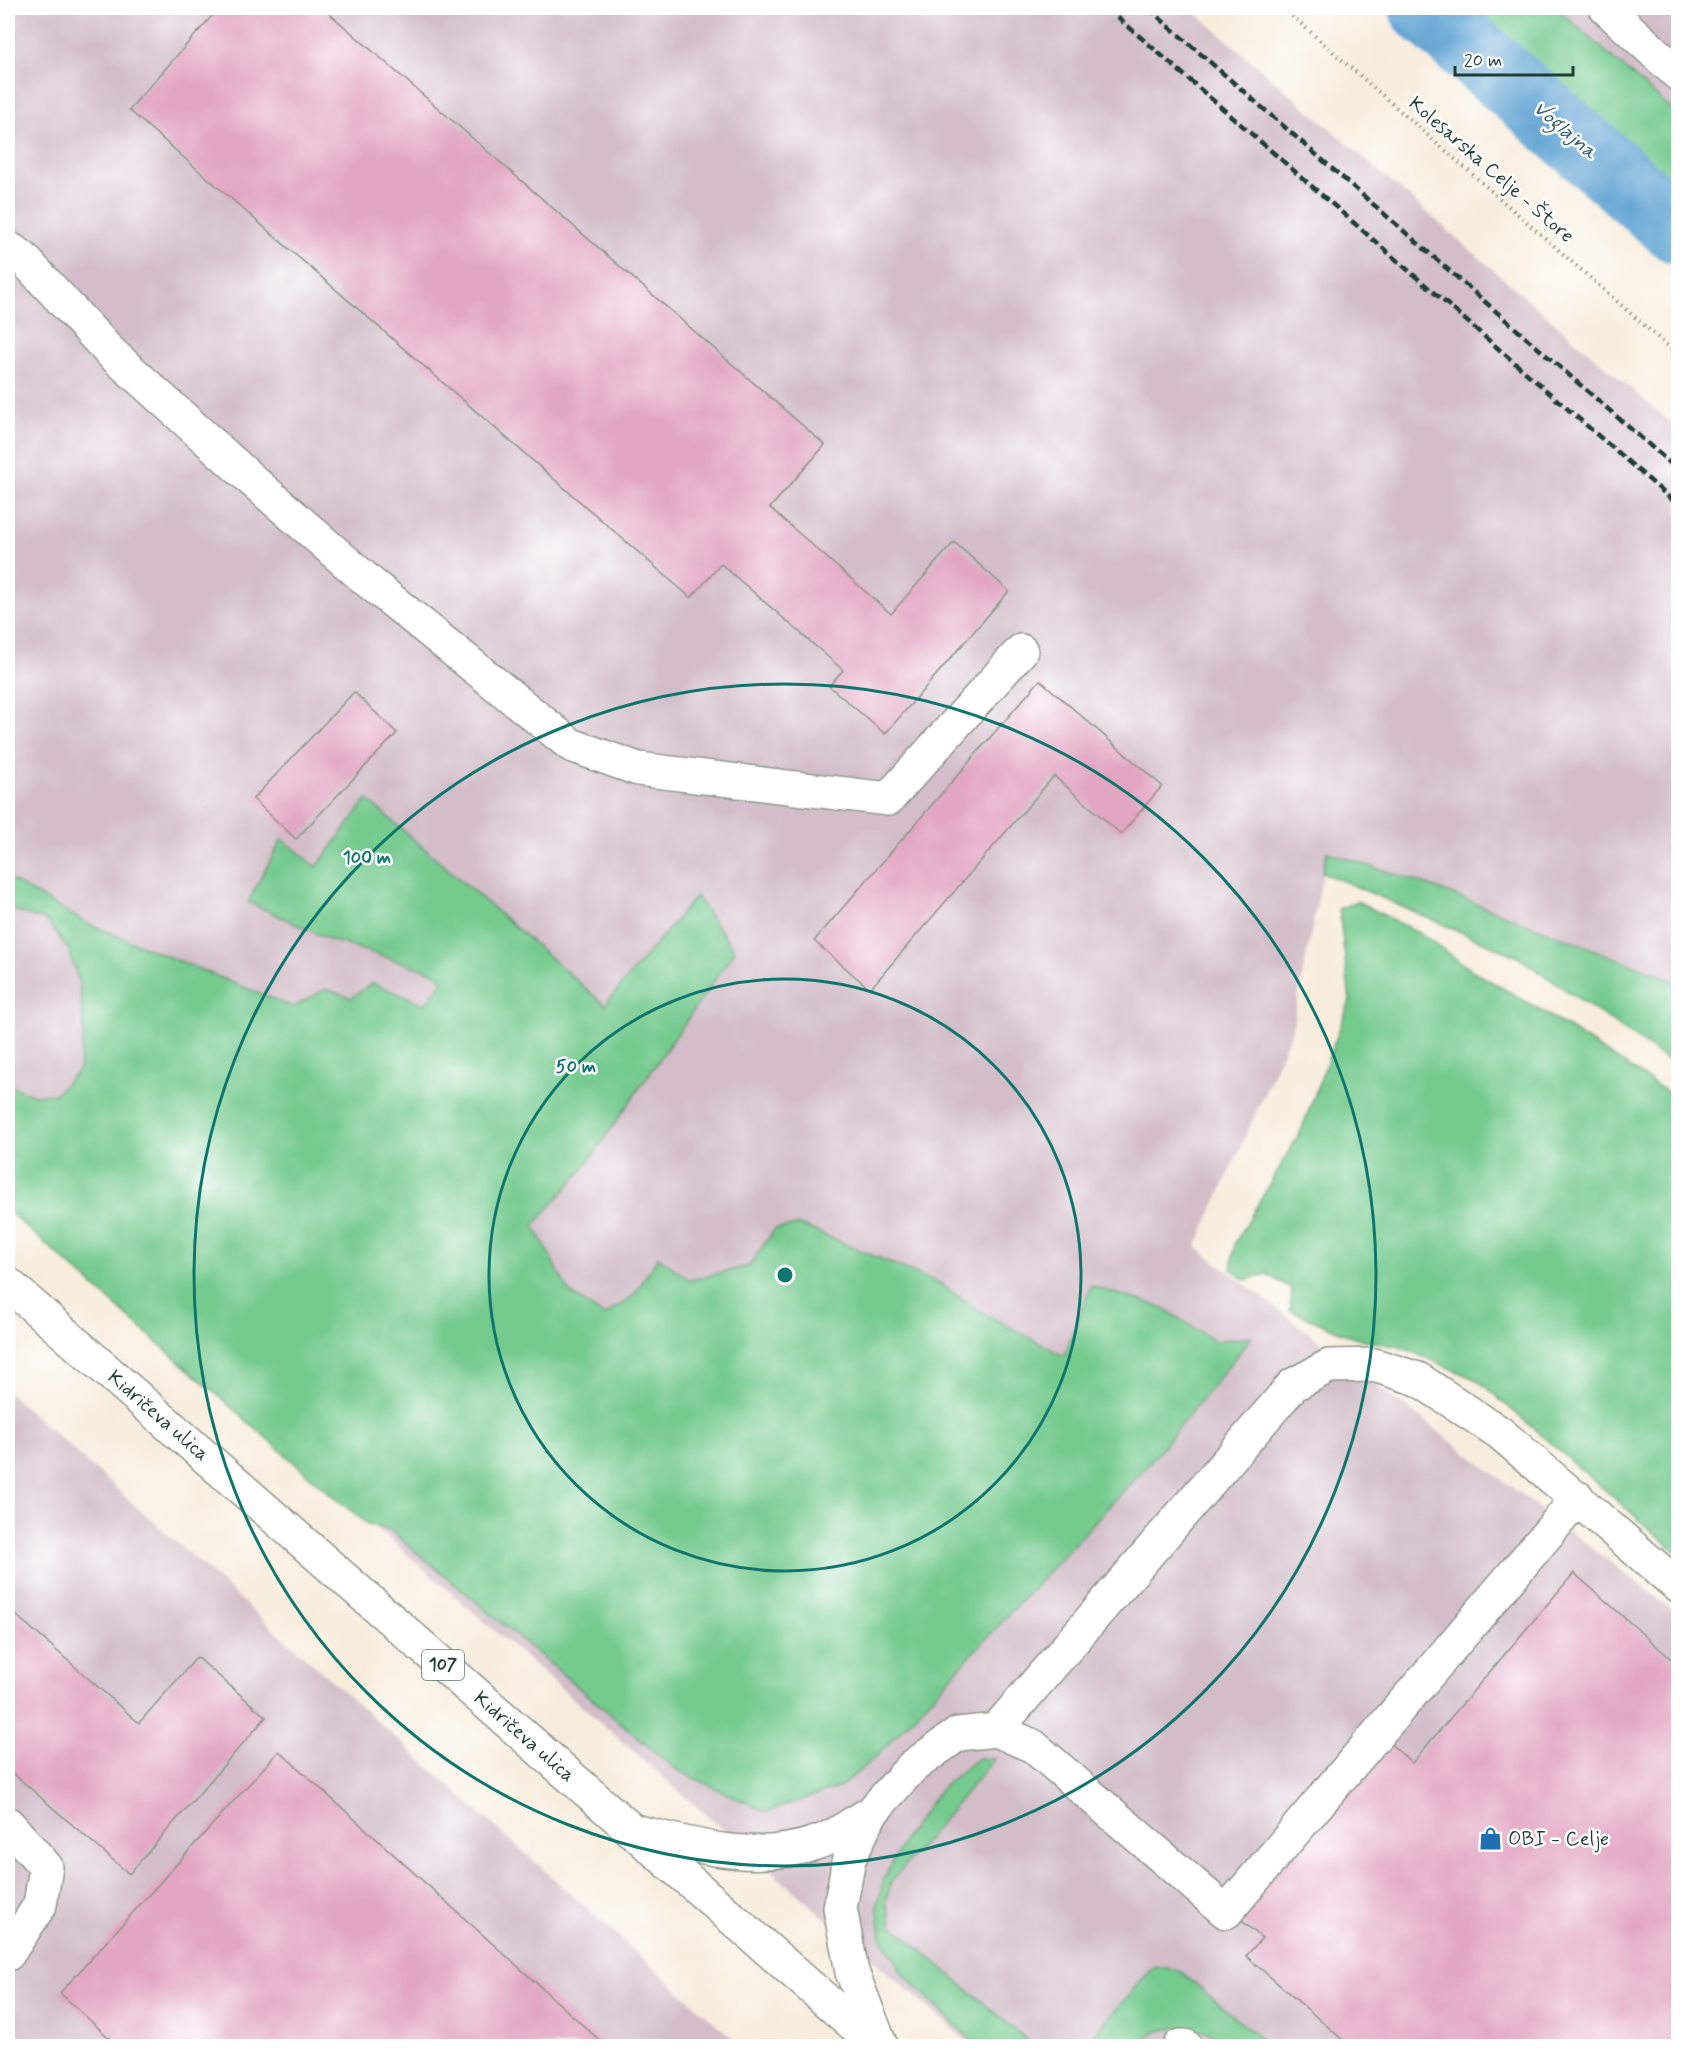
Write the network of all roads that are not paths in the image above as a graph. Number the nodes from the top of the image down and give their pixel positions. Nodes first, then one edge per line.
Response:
1 (1605, 8) edge
2 (1678, 74) edge
3 (8, 248) edge
4 (1021, 651) dead end
5 (8, 1284) edge
6 (1578, 1498) junction
7 (1678, 1586) edge
8 (996, 1730) junction
9 (871, 1813) junction
10 (8, 1824) edge
11 (630, 1830) junction
12 (8, 1954) edge
13 (879, 2046) edge
14 (1180, 2046) edge
15 (1185, 2046) edge

1 - 2 main road
3 - 4 main road
5 - 11 main road, Kidričeva ulica / 107
6 - 7 main road
6 - 8 main road
6 - 8 main road
8 - 9 main road
9 - 11 main road
9 - 13 main road
10 - 12 main road
11 - 13 main road, Kidričeva ulica / 107
14 - 15 main road

